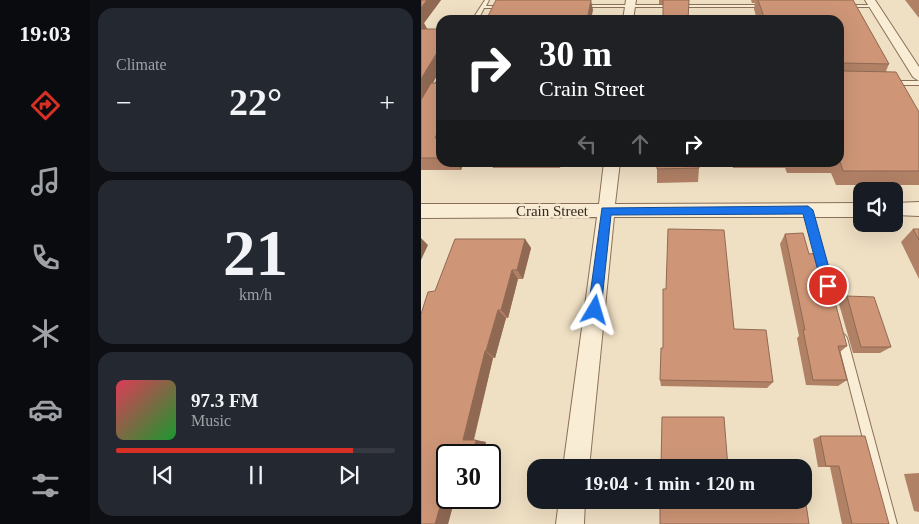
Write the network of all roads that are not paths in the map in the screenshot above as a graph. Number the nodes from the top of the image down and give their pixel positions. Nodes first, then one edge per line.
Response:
1 (487, 0) edge
2 (630, 3) edge
3 (872, 3) edge
4 (572, 6) edge
5 (771, 6) edge
6 (838, 6) edge
7 (483, 7) junction
8 (513, 7) edge
9 (478, 15) edge
10 (919, 78) edge
11 (884, 83) edge
12 (919, 83) edge
13 (436, 89) edge
14 (430, 100) edge
15 (611, 167) edge
16 (919, 209) edge
17 (808, 210) junction
18 (853, 210) edge
19 (903, 210) edge
20 (421, 211) edge
21 (606, 211) junction
22 (826, 278) edge
23 (838, 326) edge
24 (577, 459) edge
25 (571, 509) edge
26 (570, 524) edge
27 (891, 524) edge

1 - 7 lane
2 - 4 lane
2 - 5 lane
3 - 6 lane
3 - 10 street
7 - 8 lane
7 - 9 lane
11 - 12 lane
13 - 14 lane
15 - 21 street
16 - 19 street
17 - 18 street, Crain Street
17 - 21 street, Crain Street
17 - 22 lane
20 - 21 street, Crain Street
21 - 24 street
23 - 27 lane
25 - 26 street

